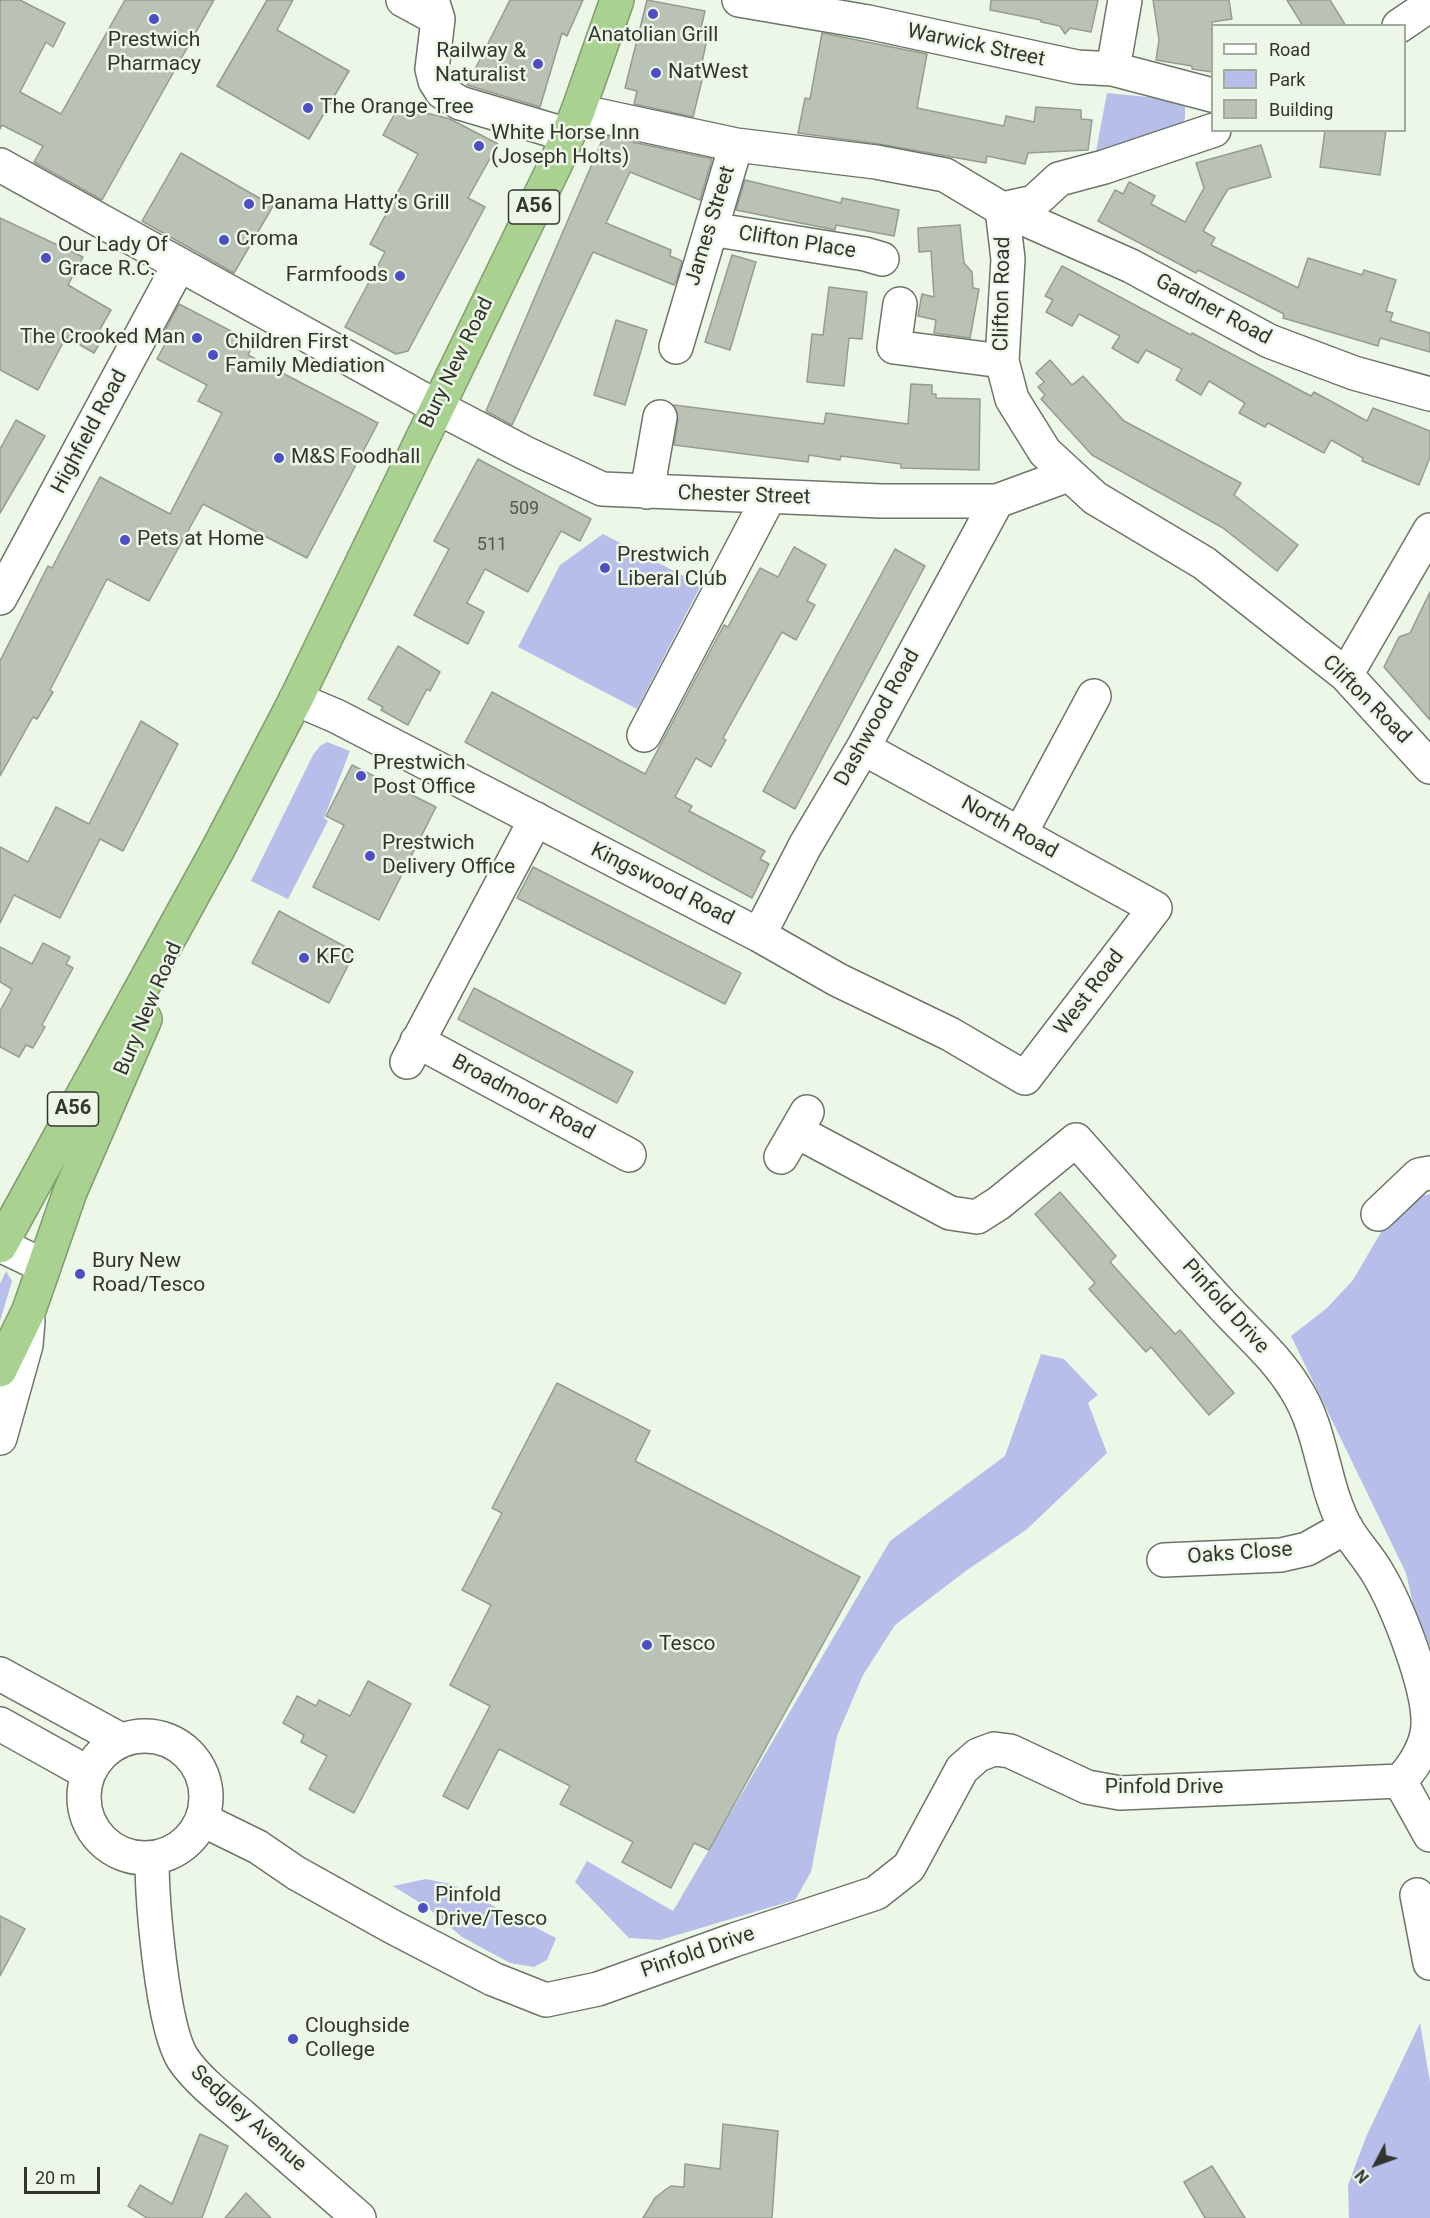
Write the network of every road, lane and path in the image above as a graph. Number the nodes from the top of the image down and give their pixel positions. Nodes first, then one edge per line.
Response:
1 (403, 0) edge
2 (617, 0) edge
3 (739, 0) edge
4 (1125, 0) edge
5 (1430, 5) edge
6 (435, 10) edge
7 (1402, 24) edge
8 (1113, 69) junction
9 (1211, 95) edge
10 (573, 123) junction
11 (1211, 131) edge
12 (736, 145) junction
13 (0, 165) edge
14 (1002, 209) junction
15 (711, 229) junction
16 (882, 259) dead end
17 (179, 265) junction
18 (900, 304) dead end
19 (676, 347) dead end
20 (1002, 361) junction
21 (1430, 393) edge
22 (435, 406) junction
23 (660, 417) dead end
24 (1068, 476) junction
25 (647, 492) junction
26 (769, 497) junction
27 (997, 501) junction
28 (1428, 541) edge
29 (0, 598) edge
30 (1346, 675) junction
31 (1094, 696) dead end
32 (296, 699) junction
33 (644, 735) dead end
34 (863, 748) junction
35 (1430, 767) edge
36 (536, 819) junction
37 (1020, 834) junction
38 (218, 849) junction
39 (1155, 908) joint
40 (759, 935) junction
41 (1025, 1078) joint
42 (795, 1133) dead end
43 (629, 1155) dead end
44 (1430, 1173) edge
45 (1378, 1214) dead end
46 (0, 1245) edge
47 (45, 1266) junction
48 (29, 1310) junction
49 (0, 1370) edge
50 (0, 1438) edge
51 (1346, 1527) junction
52 (1164, 1560) dead end
53 (0, 1674) edge
54 (0, 1724) edge
55 (121, 1740) junction
56 (88, 1773) junction
57 (1400, 1782) junction
58 (203, 1820) junction
59 (1430, 1835) edge
60 (152, 1858) junction
61 (1417, 1895) dead end
62 (1430, 1964) edge
63 (359, 2218) edge

1 - 6 street
2 - 10 highway, Bury New Road / A56
3 - 8 street, Warwick Street
4 - 8 street
5 - 7 street
6 - 10 street, Clifton Road
8 - 9 street, Warwick Street
10 - 12 street, Clifton Road
10 - 22 highway, Bury New Road / A56
11 - 14 street
12 - 14 street, Clifton Road
12 - 15 street, James Street
13 - 17 street, Chester Street
14 - 20 street, Clifton Road
14 - 21 street, Gardner Road
15 - 16 street, Clifton Place
15 - 19 street, James Street
17 - 22 street, Chester Street
17 - 29 street, Highfield Road
18 - 20 street
20 - 24 street, Clifton Road
22 - 25 street, Chester Street
22 - 32 highway, Bury New Road / A56
23 - 25 street
24 - 27 street, Chester Street
24 - 30 street, Clifton Road
25 - 26 street, Chester Street
26 - 27 street, Chester Street
26 - 33 street
27 - 34 street, Dashwood Road
28 - 30 street
30 - 35 street, Clifton Road
31 - 37 street
32 - 36 street, Kingswood Road
32 - 38 highway, Bury New Road / A56
34 - 37 street, North Road
34 - 40 street, Dashwood Road
36 - 40 street, Kingswood Road
36 - 43 street, Broadmoor Road
37 - 39 street, North Road
38 - 46 highway, Bury New Road / A56
38 - 47 highway, Bury New Road / A56
39 - 41 street, West Road
40 - 41 street, Kingswood Road
42 - 51 street, Pinfold Drive
44 - 45 street
46 - 47 street
47 - 48 highway, Bury New Road / A56
48 - 49 highway, Bury New Road / A56
48 - 50 street
51 - 52 street, Oaks Close
51 - 57 street, Pinfold Drive
53 - 55 street
54 - 56 street
55 - 56 street
55 - 58 street
56 - 60 street
57 - 58 street, Pinfold Drive
57 - 59 street
58 - 60 street
60 - 63 street, Sedgley Avenue
61 - 62 street

